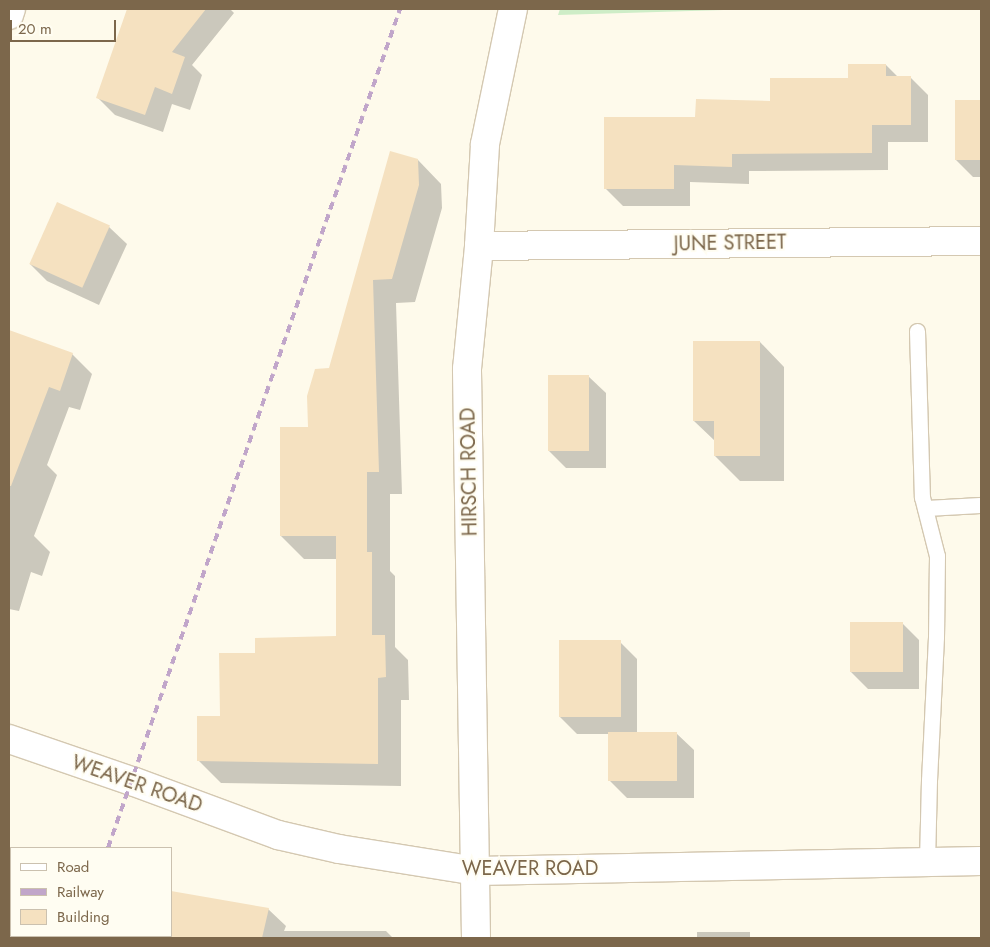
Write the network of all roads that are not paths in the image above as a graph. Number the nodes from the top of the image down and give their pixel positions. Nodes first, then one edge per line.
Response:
1 (11, 9) edge
2 (513, 9) edge
3 (9, 15) edge
4 (981, 241) edge
5 (479, 246) junction
6 (917, 331) dead end
7 (981, 506) edge
8 (925, 508) junction
9 (9, 739) edge
10 (981, 860) edge
11 (927, 861) junction
12 (476, 871) junction
13 (476, 938) edge

1 - 3 street
2 - 5 street, HIRSCH ROAD
4 - 5 street, JUNE STREET
5 - 12 street, HIRSCH ROAD
6 - 8 lane
7 - 8 lane
8 - 11 lane
9 - 12 street, WEAVER ROAD
10 - 11 street, WEAVER ROAD
11 - 12 street, WEAVER ROAD
12 - 13 street, HIRSCH ROAD

